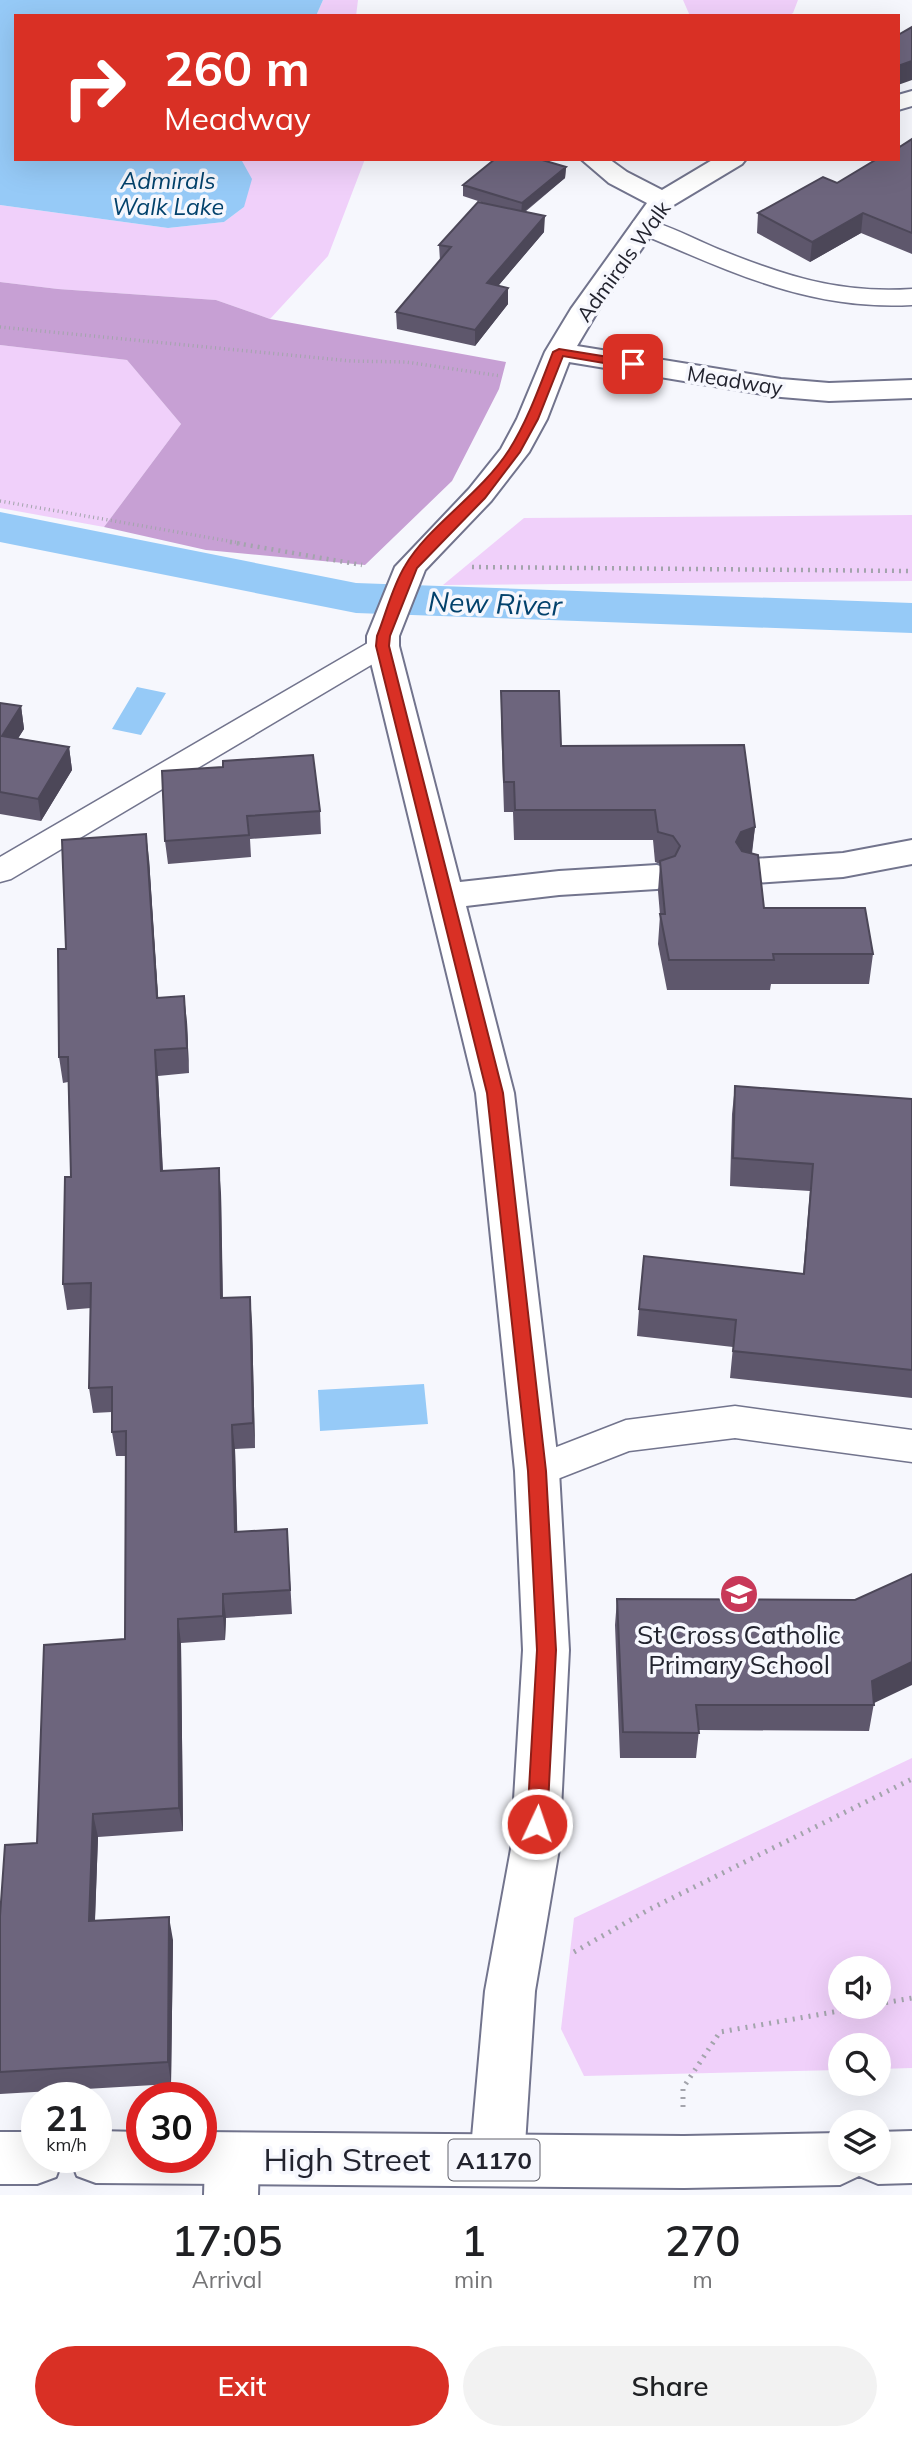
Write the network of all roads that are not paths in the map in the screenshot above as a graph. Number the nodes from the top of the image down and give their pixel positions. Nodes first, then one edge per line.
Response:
1 (596, 161) edge
2 (730, 161) edge
3 (663, 200) junction
4 (643, 226) junction
5 (912, 297) edge
6 (559, 352) junction
7 (912, 389) edge
8 (383, 641) junction
9 (912, 852) edge
10 (753, 871) edge
11 (0, 872) edge
12 (657, 877) edge
13 (446, 896) junction
14 (912, 1446) edge
15 (537, 1471) junction
16 (912, 2157) edge
17 (0, 2158) edge
18 (21, 2158) edge
19 (828, 2158) edge
20 (891, 2158) edge
21 (497, 2160) junction
22 (214, 2173) edge
23 (231, 2177) edge

1 - 3 street
2 - 3 street, Admirals Walk
3 - 4 street, Admirals Walk
4 - 5 lane
4 - 6 street, Admirals Walk
6 - 7 street, Meadway
6 - 8 street, Admirals Walk
8 - 11 lane
8 - 13 street
9 - 10 street
12 - 13 street
13 - 15 street
14 - 15 lane
15 - 21 street
16 - 20 street
17 - 18 street
19 - 21 street, High Street / A1170
21 - 23 street, High Street / A1170
22 - 23 street, High Street / A1170

